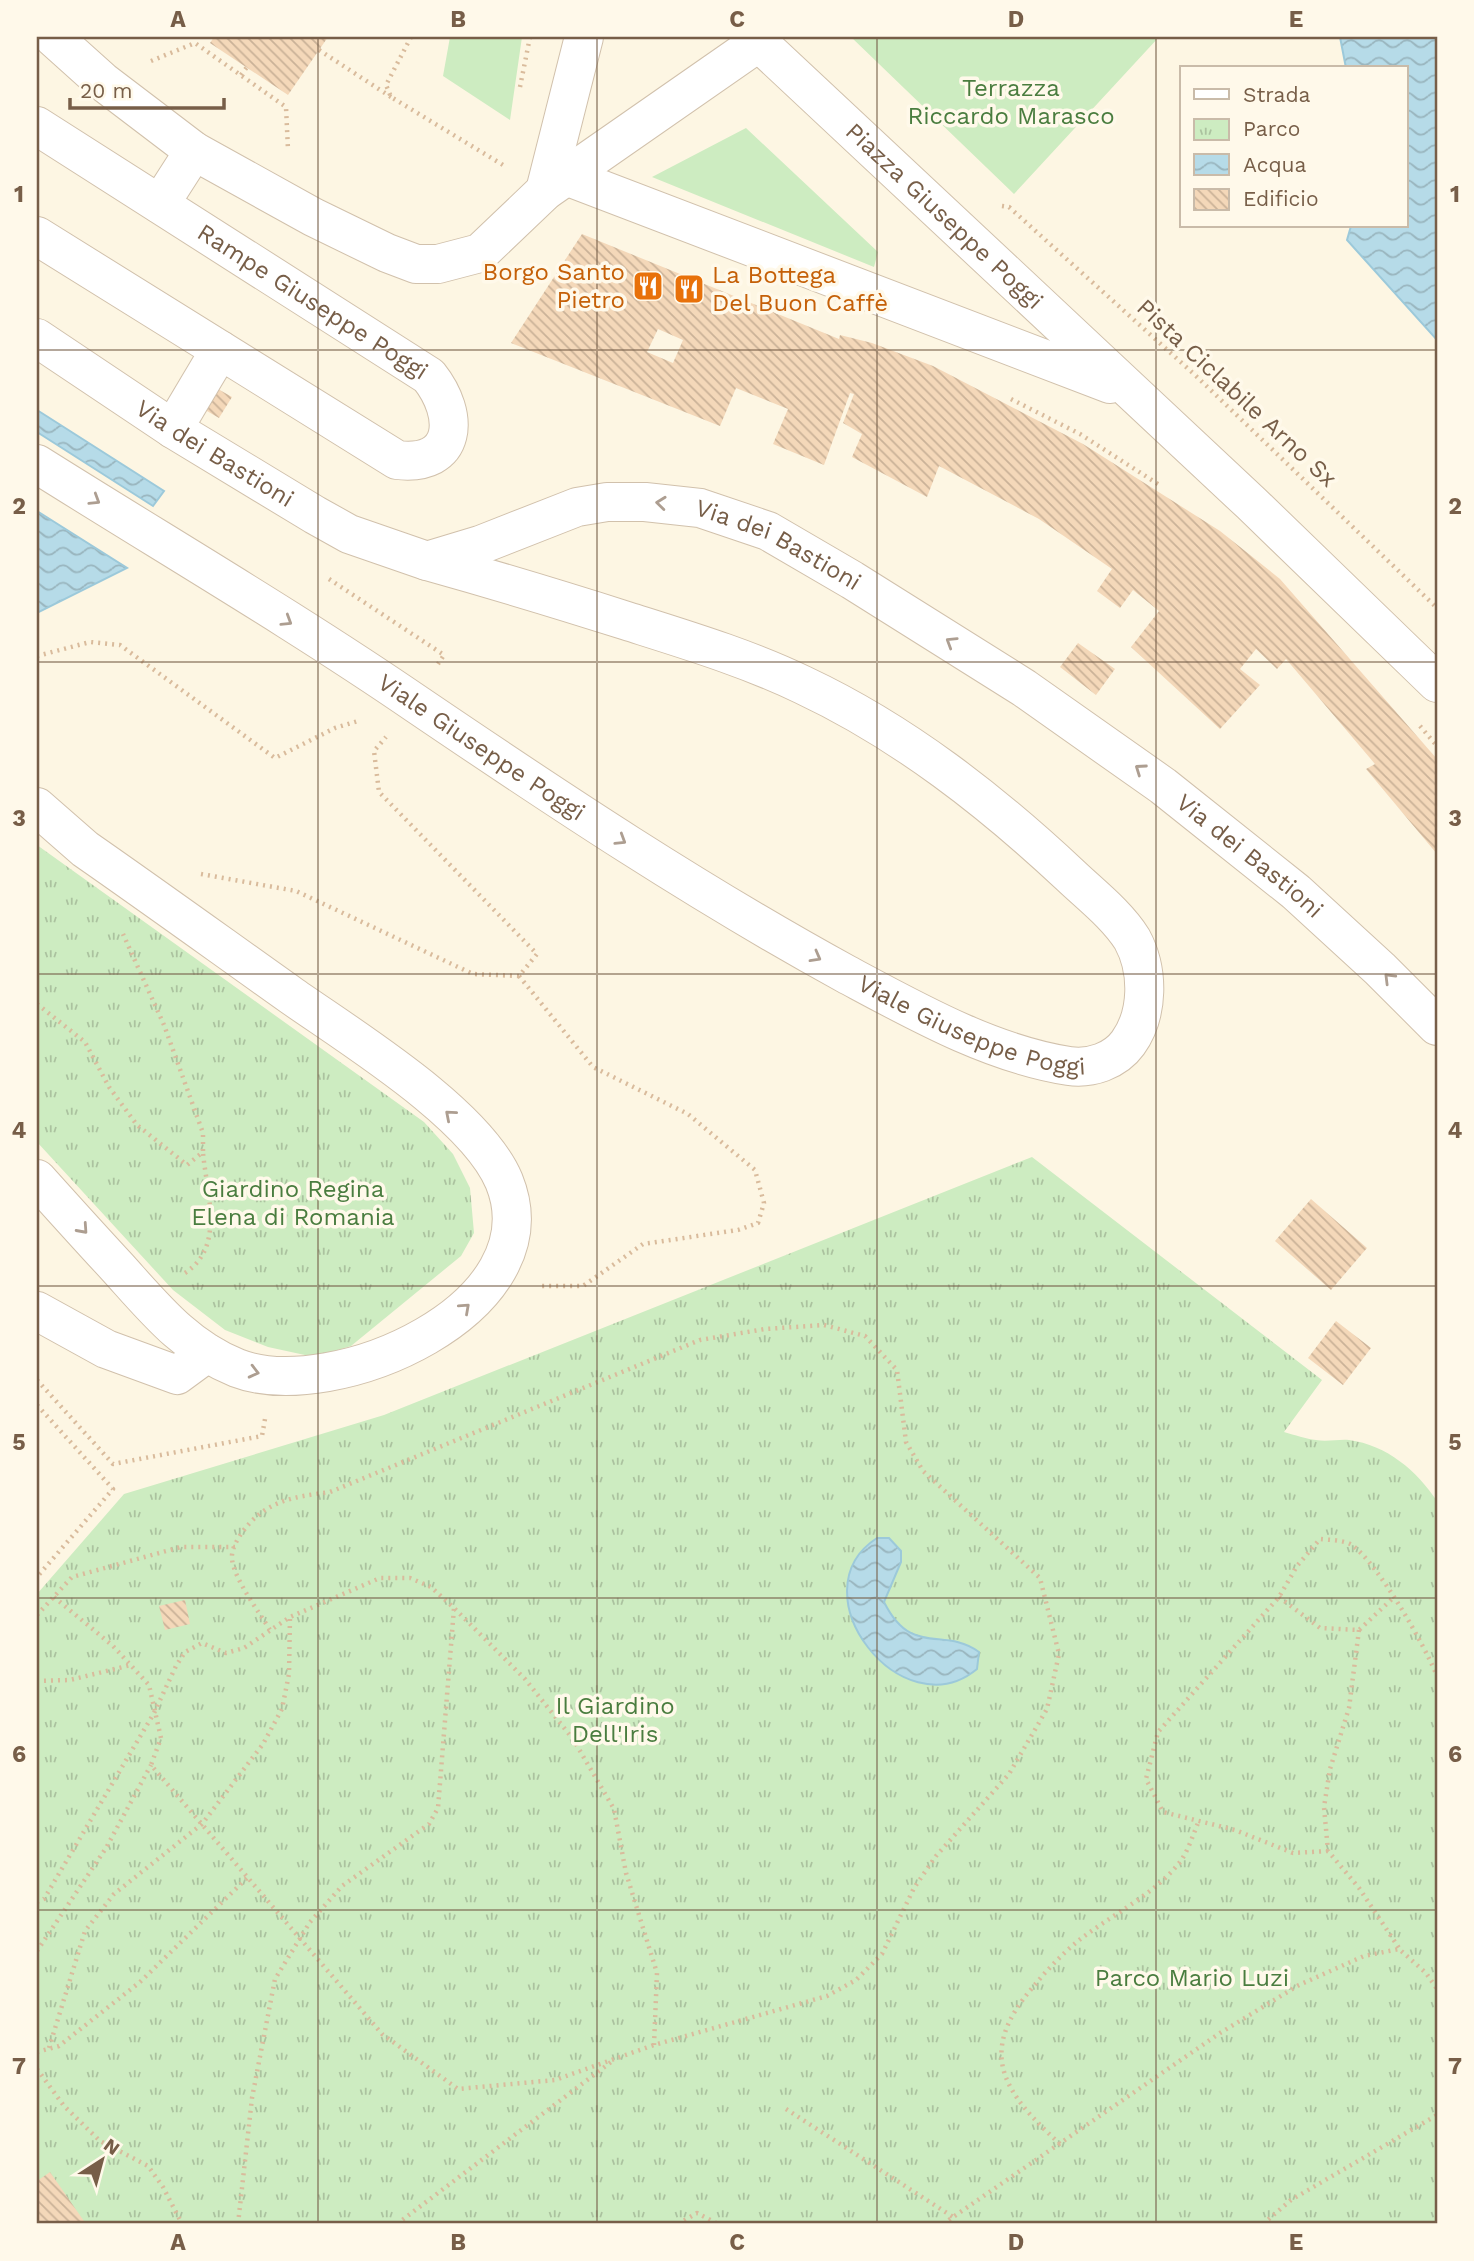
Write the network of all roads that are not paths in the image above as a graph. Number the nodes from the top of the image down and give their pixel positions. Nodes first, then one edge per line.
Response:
1 (53, 37) edge
2 (583, 37) edge
3 (756, 40) edge
4 (37, 126) edge
5 (194, 151) junction
6 (555, 183) junction
7 (160, 204) junction
8 (37, 236) edge
9 (37, 338) edge
10 (220, 350) junction
11 (1129, 392) junction
12 (173, 429) junction
13 (37, 464) edge
14 (427, 561) junction
15 (1437, 684) edge
16 (37, 807) edge
17 (1437, 1026) edge
18 (37, 1179) edge
19 (37, 1311) edge
20 (207, 1353) junction

1 - 5 street
2 - 6 street
3 - 6 street, Piazza Giuseppe Poggi
3 - 11 street, Piazza Giuseppe Poggi
4 - 7 street, Rampe Giuseppe Poggi
5 - 6 street
5 - 7 street
6 - 11 street, Piazza Giuseppe Poggi
7 - 10 street, Rampe Giuseppe Poggi
8 - 10 street, Rampe Giuseppe Poggi
9 - 12 street, Via dei Bastioni
10 - 12 street
11 - 15 street, Piazza Giuseppe Poggi
12 - 14 street, Via dei Bastioni
13 -> 14 street, Viale Giuseppe Poggi
17 -> 14 street, Via dei Bastioni
20 -> 16 street
18 -> 20 street
19 - 20 street

